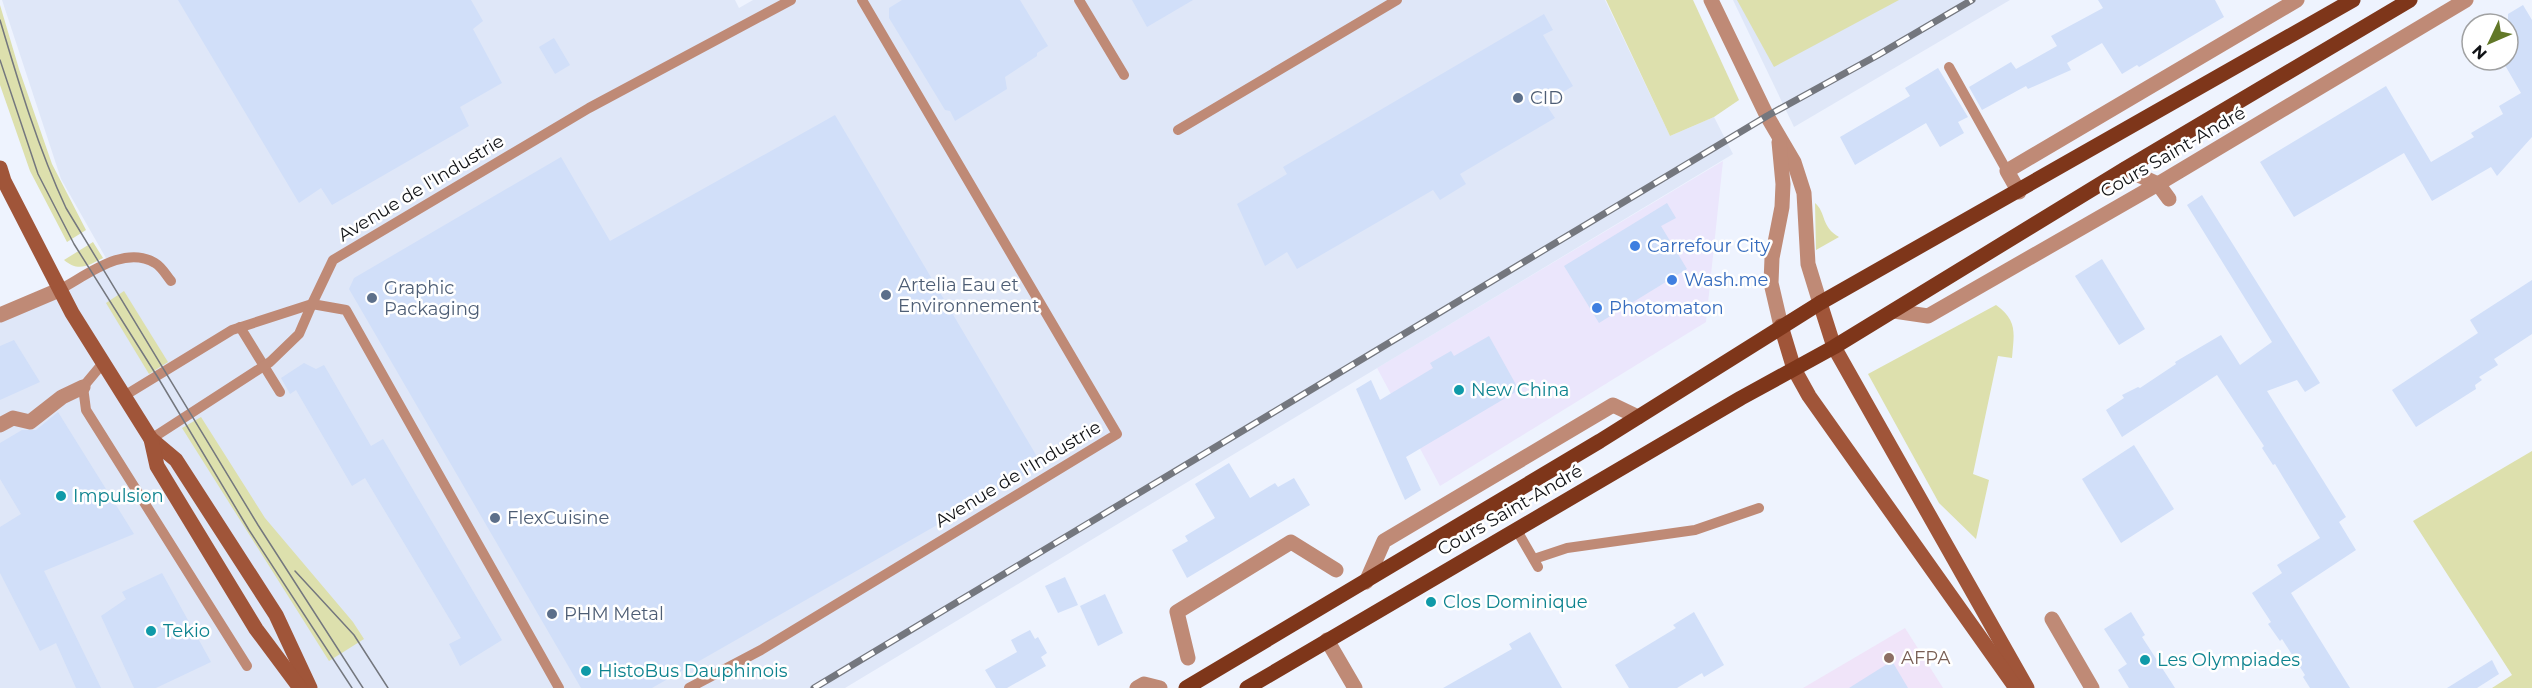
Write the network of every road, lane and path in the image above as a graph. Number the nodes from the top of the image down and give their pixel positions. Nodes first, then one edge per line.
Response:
1 (791, 0) edge
2 (862, 0) edge
3 (1079, 0) edge
4 (1396, 0) edge
5 (1712, 0) edge
6 (2297, 0) edge
7 (2353, 0) edge
8 (2410, 0) edge
9 (2466, 0) edge
10 (1949, 67) dead end
11 (1124, 75) dead end
12 (1178, 130) dead end
13 (1779, 136) junction
14 (0, 168) edge
15 (2125, 169) junction
16 (2007, 171) junction
17 (2158, 184) junction
18 (2019, 192) junction
19 (2169, 199) dead end
20 (171, 281) dead end
21 (59, 290) junction
22 (1820, 303) junction
23 (312, 304) junction
24 (1894, 311) junction
25 (0, 315) edge
26 (1781, 326) junction
27 (240, 327) junction
28 (1834, 347) junction
29 (103, 363) junction
30 (264, 366) junction
31 (1794, 369) junction
32 (83, 387) junction
33 (280, 392) dead end
34 (124, 396) junction
35 (1638, 417) junction
36 (0, 425) edge
37 (151, 439) junction
38 (1759, 508) dead end
39 (1516, 529) junction
40 (1336, 570) dead end
41 (1366, 582) junction
42 (2052, 619) dead end
43 (1327, 640) junction
44 (289, 645) junction
45 (274, 652) junction
46 (1188, 658) dead end
47 (247, 666) dead end
48 (300, 688) edge
49 (310, 688) edge
50 (559, 688) edge
51 (689, 688) edge
52 (1137, 688) edge
53 (1160, 688) edge
54 (1186, 688) edge
55 (1247, 688) edge
56 (1355, 688) edge
57 (2016, 688) edge
58 (2027, 688) edge
59 (2092, 688) edge

1 - 23 lane, Avenue de l'Industrie
2 - 51 lane, Avenue de l'Industrie
3 - 11 lane
4 - 12 lane
5 - 13 street
6 - 16 street
7 - 18 main road, Cours Saint-André
8 - 15 main road, Cours Saint-André
9 - 17 street, Cours Saint-André
10 - 16 lane
13 - 22 street
13 - 26 street
14 - 21 main road
15 - 17 street
15 - 24 main road, Cours Saint-André
16 - 18 street
17 - 19 street
17 - 24 street, Cours Saint-André
18 - 22 main road, Cours Saint-André
20 - 21 lane
21 - 25 street
21 - 29 main road
22 - 26 main road, Cours Saint-André
22 - 28 main road
23 - 27 lane
23 - 30 lane, Avenue de l'Industrie
23 - 50 lane
24 - 28 main road, Cours Saint-André
26 - 31 main road
26 - 35 main road, Cours Saint-André
27 - 30 lane
27 - 34 lane
28 - 31 main road, Cours Saint-André
28 - 58 main road
29 - 32 lane
29 - 34 main road
30 - 33 lane
30 - 37 lane, Avenue de l'Industrie
31 - 39 main road, Cours Saint-André
31 - 57 main road
32 - 36 street
32 - 47 lane
34 - 37 main road
35 - 41 main road, Cours Saint-André
35 - 41 street, Cours Saint-André
37 - 44 main road
37 - 45 main road
38 - 39 lane
39 - 43 main road, Cours Saint-André
40 - 46 street
41 - 54 main road, Cours Saint-André
42 - 59 street
43 - 55 main road, Cours Saint-André
43 - 56 street
44 - 45 lane
44 - 49 main road
45 - 48 main road
52 - 53 street

